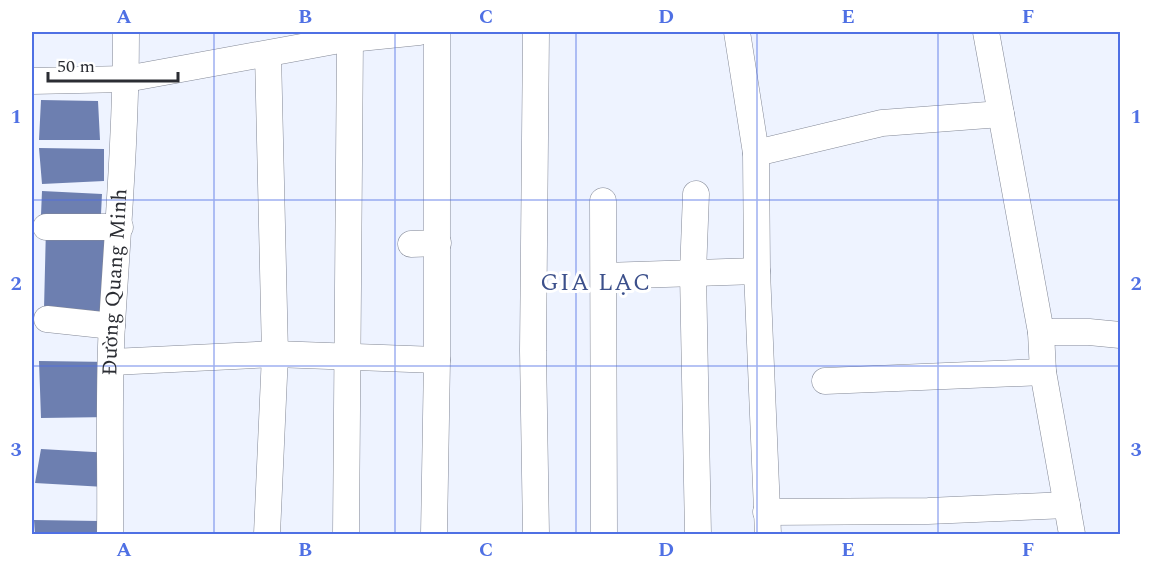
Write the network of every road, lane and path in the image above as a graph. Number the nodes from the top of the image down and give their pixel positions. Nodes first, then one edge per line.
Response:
1 (126, 32) edge
2 (419, 32) edge
3 (437, 32) edge
4 (536, 32) edge
5 (737, 32) edge
6 (986, 32) edge
7 (350, 39) junction
8 (268, 54) junction
9 (126, 80) junction
10 (32, 81) edge
11 (1001, 114) junction
12 (756, 153) junction
13 (696, 194) dead end
14 (603, 201) dead end
15 (46, 227) dead end
16 (120, 227) junction
17 (438, 243) junction
18 (411, 244) dead end
19 (757, 271) junction
20 (693, 273) junction
21 (604, 276) junction
22 (47, 319) dead end
23 (112, 326) junction
24 (1041, 332) junction
25 (1120, 335) edge
26 (275, 354) junction
27 (346, 357) junction
28 (437, 360) junction
29 (112, 362) junction
30 (1042, 372) junction
31 (825, 381) dead end
32 (1066, 505) junction
33 (767, 523) edge
34 (928, 523) edge
35 (110, 534) edge
36 (267, 534) edge
37 (346, 534) edge
38 (434, 534) edge
39 (536, 534) edge
40 (604, 534) edge
41 (698, 534) edge
42 (1072, 534) edge

1 - 9 street, Đường Quang Minh
2 - 7 street
3 - 17 street
4 - 39 street
5 - 12 street
6 - 11 street
7 - 8 street
7 - 27 street
8 - 9 street
8 - 26 street
9 - 10 street
9 - 16 street, Đường Quang Minh
11 - 12 street
11 - 24 street
12 - 19 street
13 - 20 street
14 - 21 street
15 - 16 street
16 - 23 street, Đường Quang Minh
17 - 18 street
17 - 28 street
19 - 20 street
19 - 33 street
20 - 21 street
20 - 41 street
21 - 40 street
22 - 23 street
23 - 29 street, Đường Quang Minh
24 - 25 street
24 - 30 street
26 - 27 street
26 - 29 street
26 - 36 street
27 - 28 street
27 - 37 street
28 - 38 street
29 - 35 street, Đường Quang Minh
30 - 31 street
30 - 32 street
32 - 34 street
32 - 42 street
33 - 34 street

